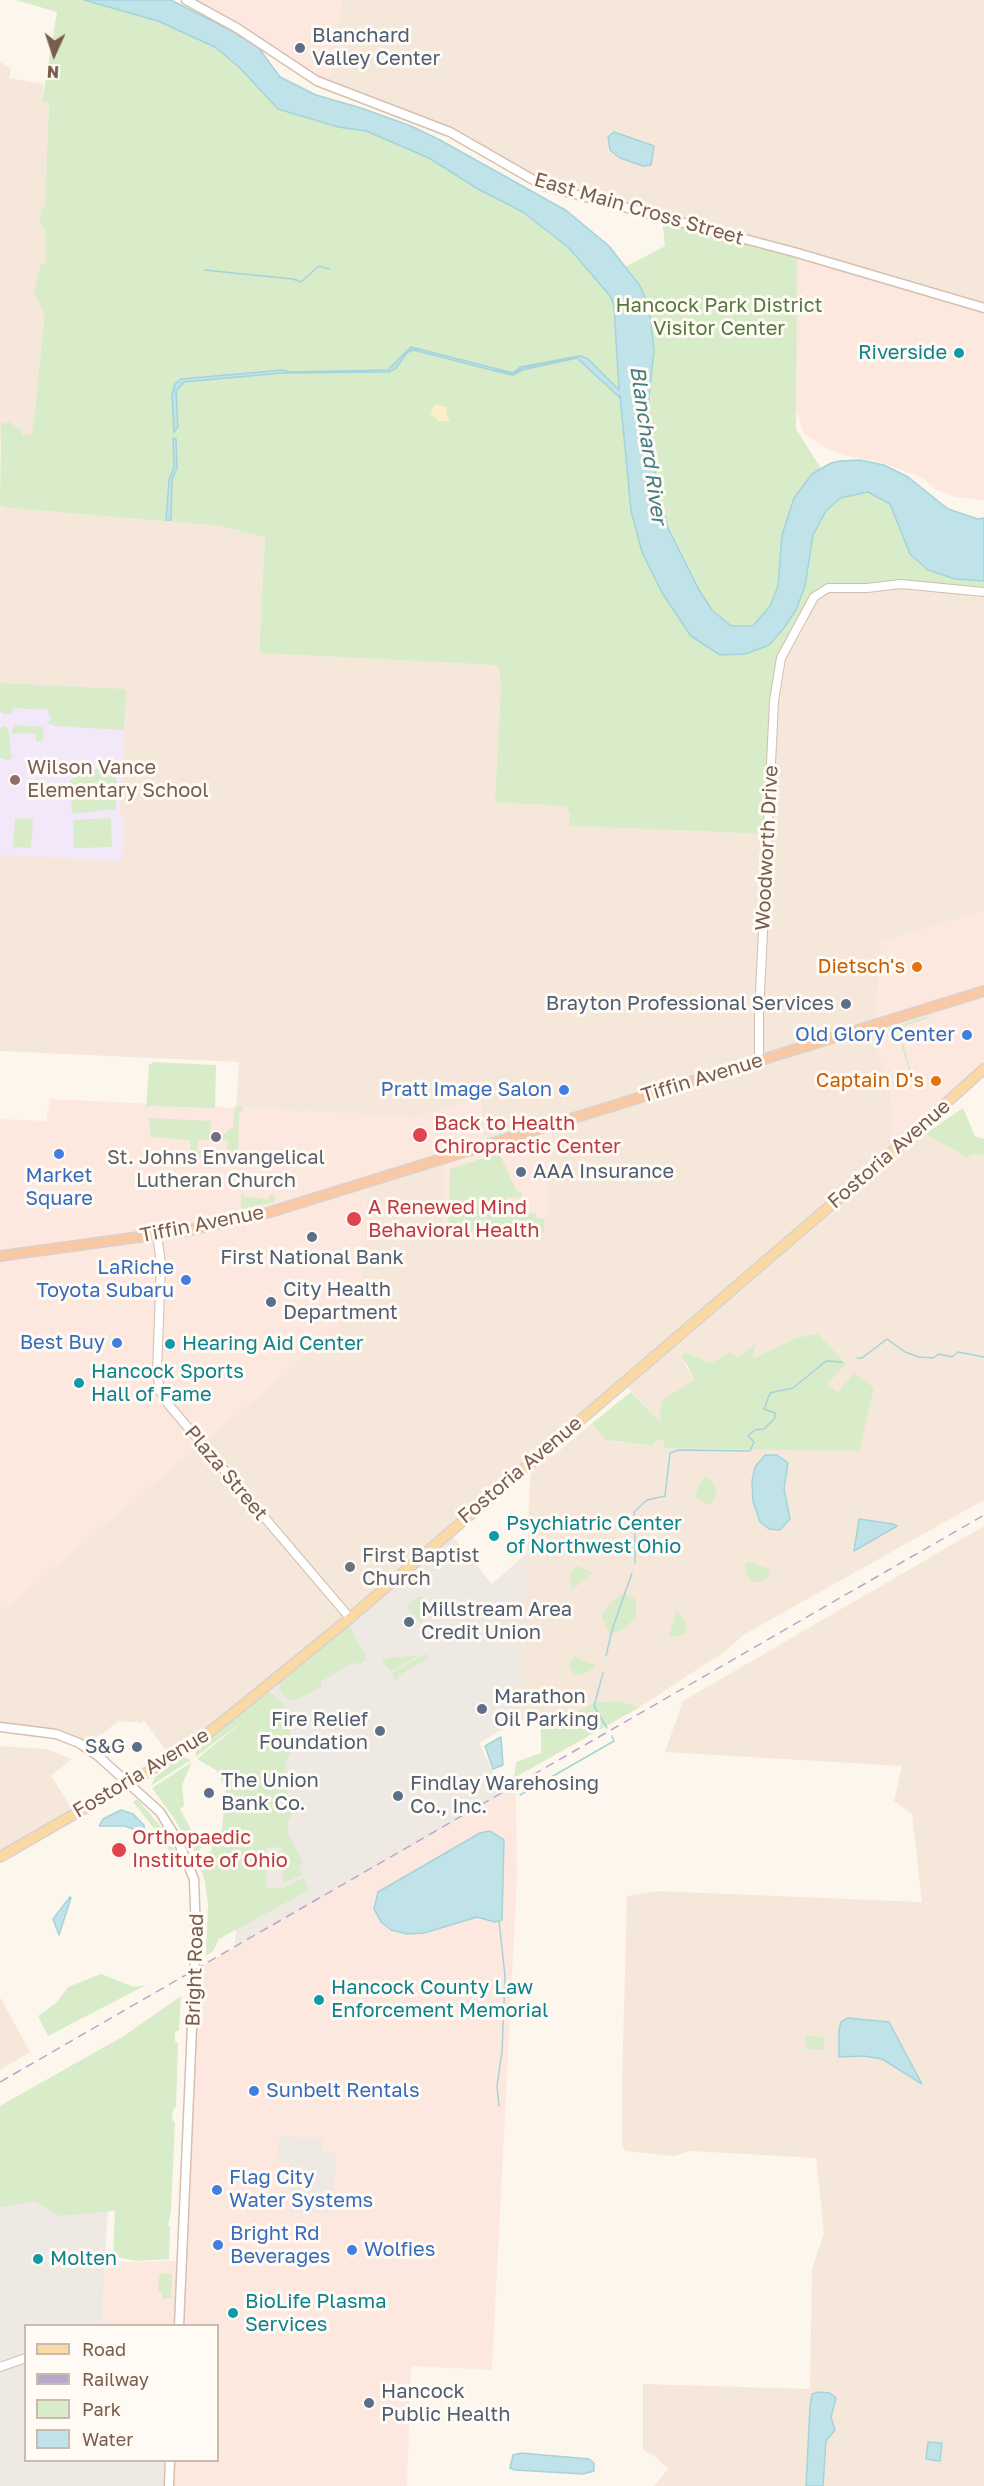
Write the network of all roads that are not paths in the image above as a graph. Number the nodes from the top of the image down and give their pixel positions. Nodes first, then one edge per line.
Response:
1 (186, 0) edge
2 (984, 308) edge
3 (984, 592) edge
4 (984, 991) edge
5 (759, 1060) junction
6 (984, 1069) edge
7 (157, 1234) junction
8 (0, 1256) edge
9 (350, 1618) junction
10 (0, 1727) edge
11 (130, 1783) junction
12 (0, 1857) edge
13 (179, 2324) edge
14 (24, 2359) edge
15 (0, 2367) edge
16 (170, 2462) edge
17 (169, 2486) edge

1 - 2 main road, East Main Cross Street
3 - 5 street, Woodworth Drive
4 - 5 highway, Tiffin Avenue
5 - 7 highway, Tiffin Avenue
6 - 9 main road, Fostoria Avenue
7 - 8 highway, Tiffin Avenue
7 - 9 street, Plaza Street
9 - 11 main road, Fostoria Avenue
10 - 11 main road, Bright Road
11 - 12 main road, Fostoria Avenue
11 - 13 main road, Bright Road
14 - 15 street
16 - 17 main road

